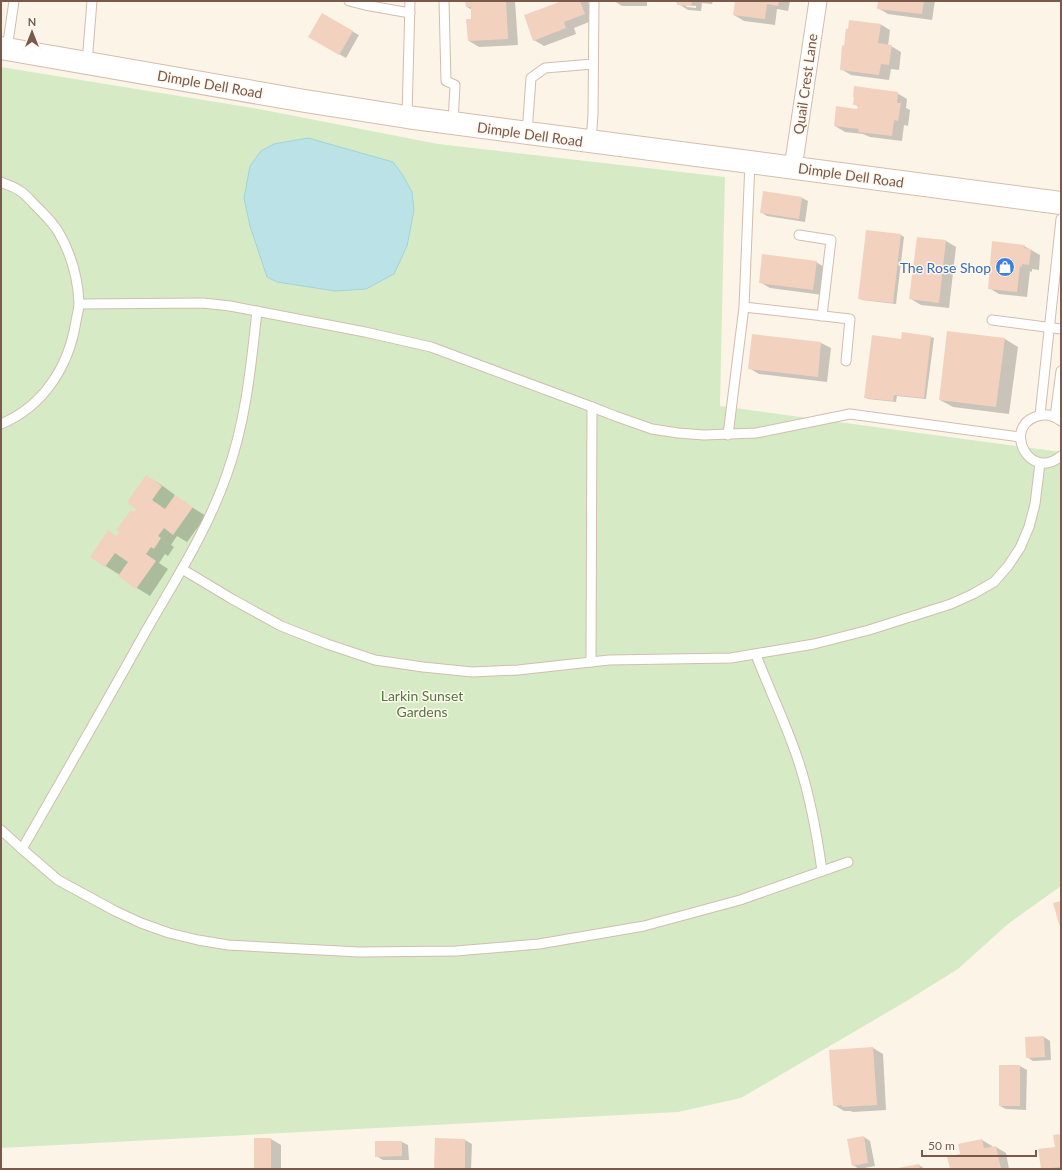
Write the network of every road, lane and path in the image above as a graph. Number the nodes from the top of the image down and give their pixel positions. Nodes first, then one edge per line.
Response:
1 (14, 1) edge
2 (92, 1) edge
3 (349, 1) edge
4 (410, 1) edge
5 (444, 1) edge
6 (594, 1) edge
7 (818, 1) edge
8 (410, 13) junction
9 (4, 49) edge
10 (87, 63) junction
11 (593, 64) junction
12 (407, 117) junction
13 (453, 123) junction
14 (527, 134) junction
15 (591, 142) junction
16 (750, 162) junction
17 (793, 168) junction
18 (1, 182) edge
19 (1061, 204) edge
20 (1061, 219) edge
21 (799, 235) dead end
22 (1058, 268) edge
23 (79, 304) junction
24 (744, 307) junction
25 (257, 311) junction
26 (822, 316) junction
27 (992, 320) dead end
28 (1049, 327) junction
29 (1061, 329) edge
30 (846, 361) dead end
31 (1061, 371) edge
32 (1043, 384) junction
33 (1059, 387) junction
34 (592, 407) junction
35 (1040, 415) junction
36 (1058, 419) edge
37 (1, 424) edge
38 (728, 435) junction
39 (1020, 438) junction
40 (1061, 456) edge
41 (1040, 463) junction
42 (182, 569) junction
43 (756, 655) junction
44 (591, 662) junction
45 (1, 830) edge
46 (22, 849) junction
47 (848, 862) dead end
48 (822, 871) junction

1 - 9 lane
2 - 10 lane
3 - 8 lane
4 - 8 lane
5 - 13 lane
6 - 11 lane
7 - 17 street, Quail Crest Lane
8 - 12 lane
9 - 10 street, Dimple Dell Road
10 - 12 street, Dimple Dell Road
11 - 14 lane
11 - 15 lane
12 - 13 street, Dimple Dell Road
13 - 14 street, Dimple Dell Road
14 - 15 street, Dimple Dell Road
15 - 16 street, Dimple Dell Road
16 - 17 street, Dimple Dell Road
16 - 24 lane
17 - 19 street, Dimple Dell Road
18 - 23 lane
20 - 22 lane
21 - 26 lane
22 - 28 lane
23 - 25 lane
23 - 37 lane
24 - 26 lane
24 - 38 lane
25 - 34 lane
25 - 42 lane
26 - 30 lane
27 - 28 lane
28 - 29 lane
28 - 32 lane
31 - 33 lane
32 - 33 lane
32 - 35 lane
33 - 36 lane
34 - 38 lane
34 - 44 lane
35 - 36 lane
35 - 39 lane
38 - 39 lane
39 - 41 lane
40 - 41 lane
41 - 43 lane
42 - 44 lane
42 - 46 lane
43 - 44 lane
43 - 48 lane
45 - 46 lane
46 - 48 lane
47 - 48 lane

